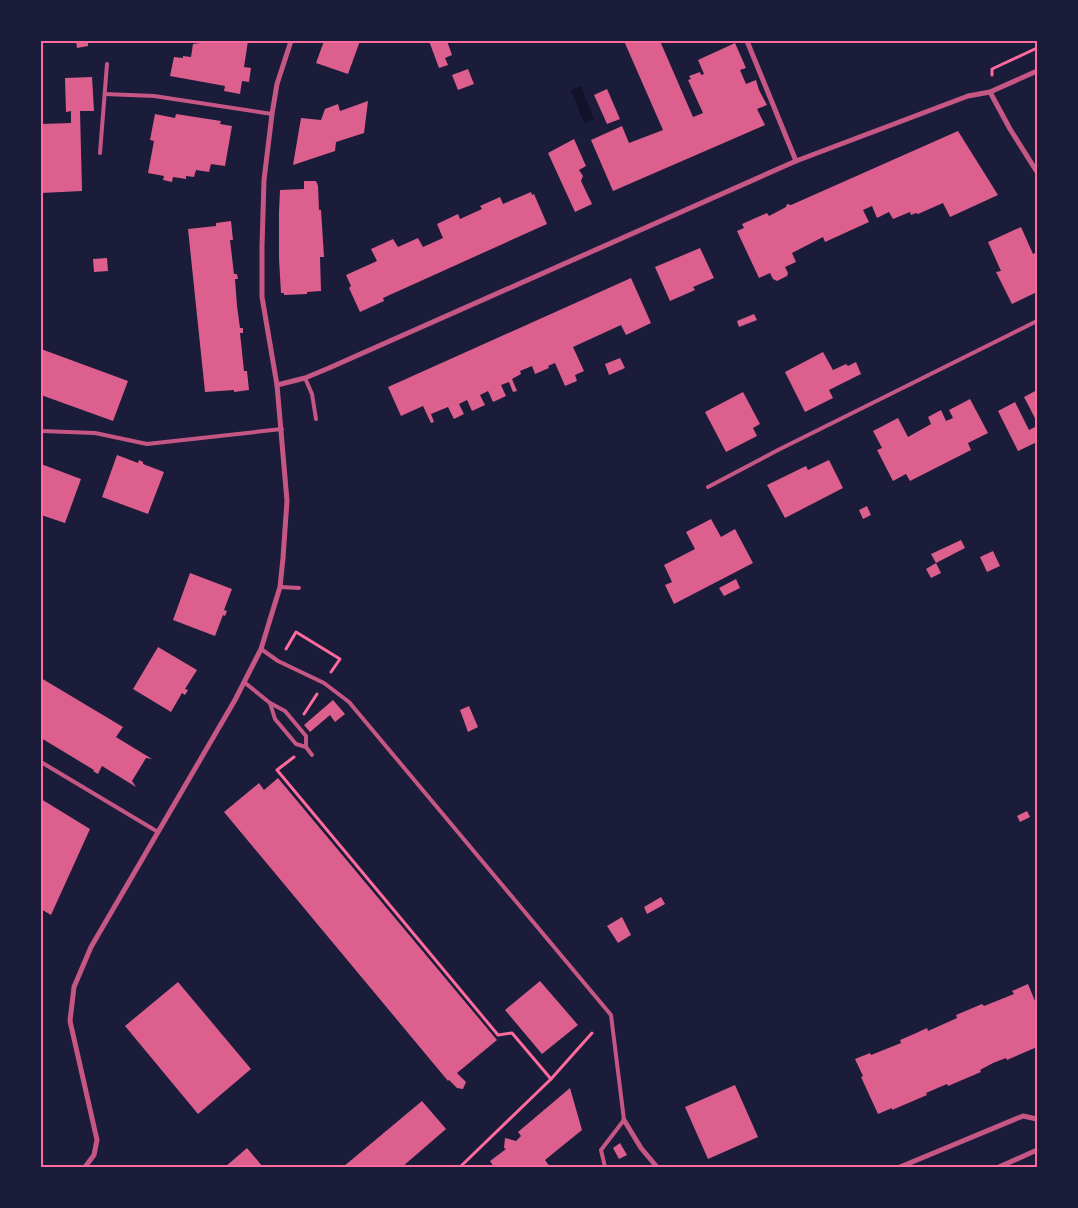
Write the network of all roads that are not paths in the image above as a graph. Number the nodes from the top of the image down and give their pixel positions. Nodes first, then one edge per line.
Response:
1 (291, 41) edge
2 (748, 41) edge
3 (108, 64) dead end
4 (1037, 72) edge
5 (990, 92) junction
6 (105, 94) junction
7 (272, 114) junction
8 (100, 153) dead end
9 (796, 161) junction
10 (1037, 172) edge
11 (1037, 321) edge
12 (305, 378) junction
13 (277, 385) junction
14 (316, 419) dead end
15 (282, 430) junction
16 (41, 431) edge
17 (708, 487) dead end
18 (280, 587) junction
19 (299, 588) dead end
20 (261, 649) junction
21 (244, 682) junction
22 (270, 703) junction
23 (306, 747) junction
24 (312, 755) dead end
25 (41, 762) edge
26 (158, 832) junction
27 (1037, 1119) edge
28 (624, 1120) junction
29 (1037, 1150) edge
30 (85, 1167) edge
31 (605, 1167) edge
32 (657, 1167) edge
33 (900, 1167) edge
34 (1000, 1167) edge

1 - 7 street
2 - 9 street
3 - 6 lane
4 - 5 street
5 - 9 street
5 - 10 street
6 - 7 lane
6 - 8 lane
7 - 13 street
9 - 12 street
11 - 17 lane
12 - 13 street
12 - 14 lane
13 - 15 street
15 - 16 lane
15 - 18 street
18 - 19 lane
18 - 20 street
20 - 21 street
20 - 28 lane
21 - 22 lane
21 - 26 street
22 - 23 lane
22 - 23 lane
23 - 24 lane
25 - 26 lane
26 - 30 street
27 - 33 street
28 - 31 lane
28 - 32 street
29 - 34 street

